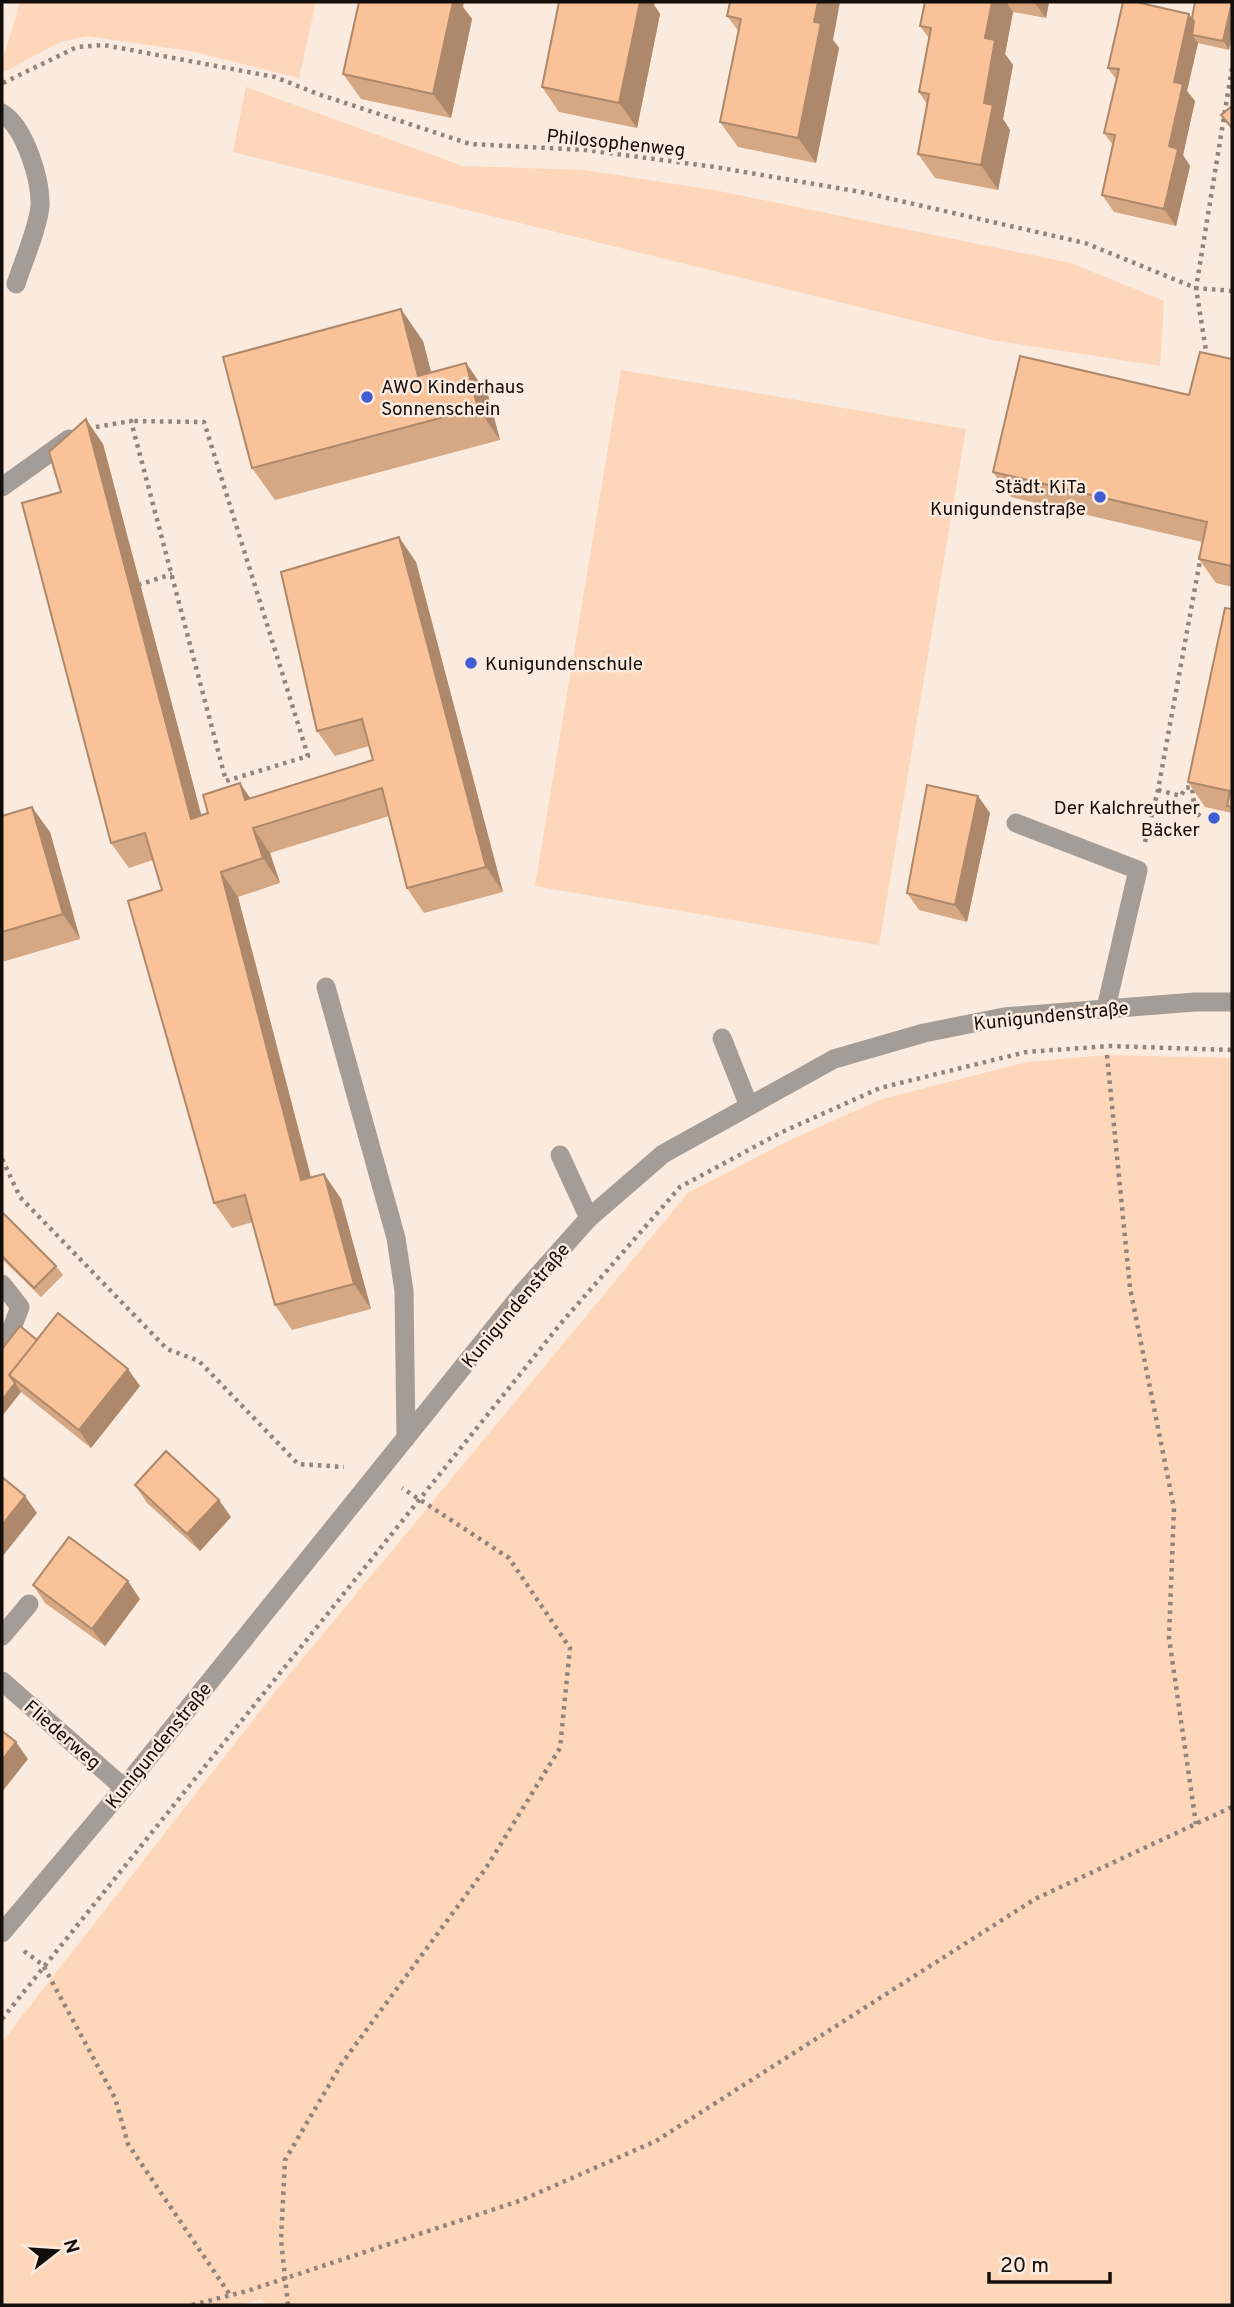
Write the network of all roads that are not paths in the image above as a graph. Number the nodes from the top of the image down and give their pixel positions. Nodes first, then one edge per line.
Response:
1 (2, 113) edge
2 (16, 284) dead end
3 (82, 430) edge
4 (2, 487) edge
5 (1016, 823) dead end
6 (326, 987) dead end
7 (1232, 1002) edge
8 (1106, 1008) junction
9 (722, 1038) dead end
10 (749, 1106) junction
11 (560, 1155) dead end
12 (589, 1218) junction
13 (2, 1284) edge
14 (2, 1339) edge
15 (406, 1438) junction
16 (29, 1604) dead end
17 (2, 1636) edge
18 (2, 1681) edge
19 (124, 1788) junction
20 (2, 1933) edge

1 - 2 street
3 - 4 street
5 - 8 street
6 - 15 street
7 - 8 street, Kunigundenstraße
8 - 10 street, Kunigundenstraße
9 - 10 street
10 - 12 street, Kunigundenstraße
11 - 12 street
12 - 15 street, Kunigundenstraße
13 - 14 street
15 - 19 street, Kunigundenstraße
16 - 17 street
18 - 19 street, Fliederweg
19 - 20 street, Kunigundenstraße

